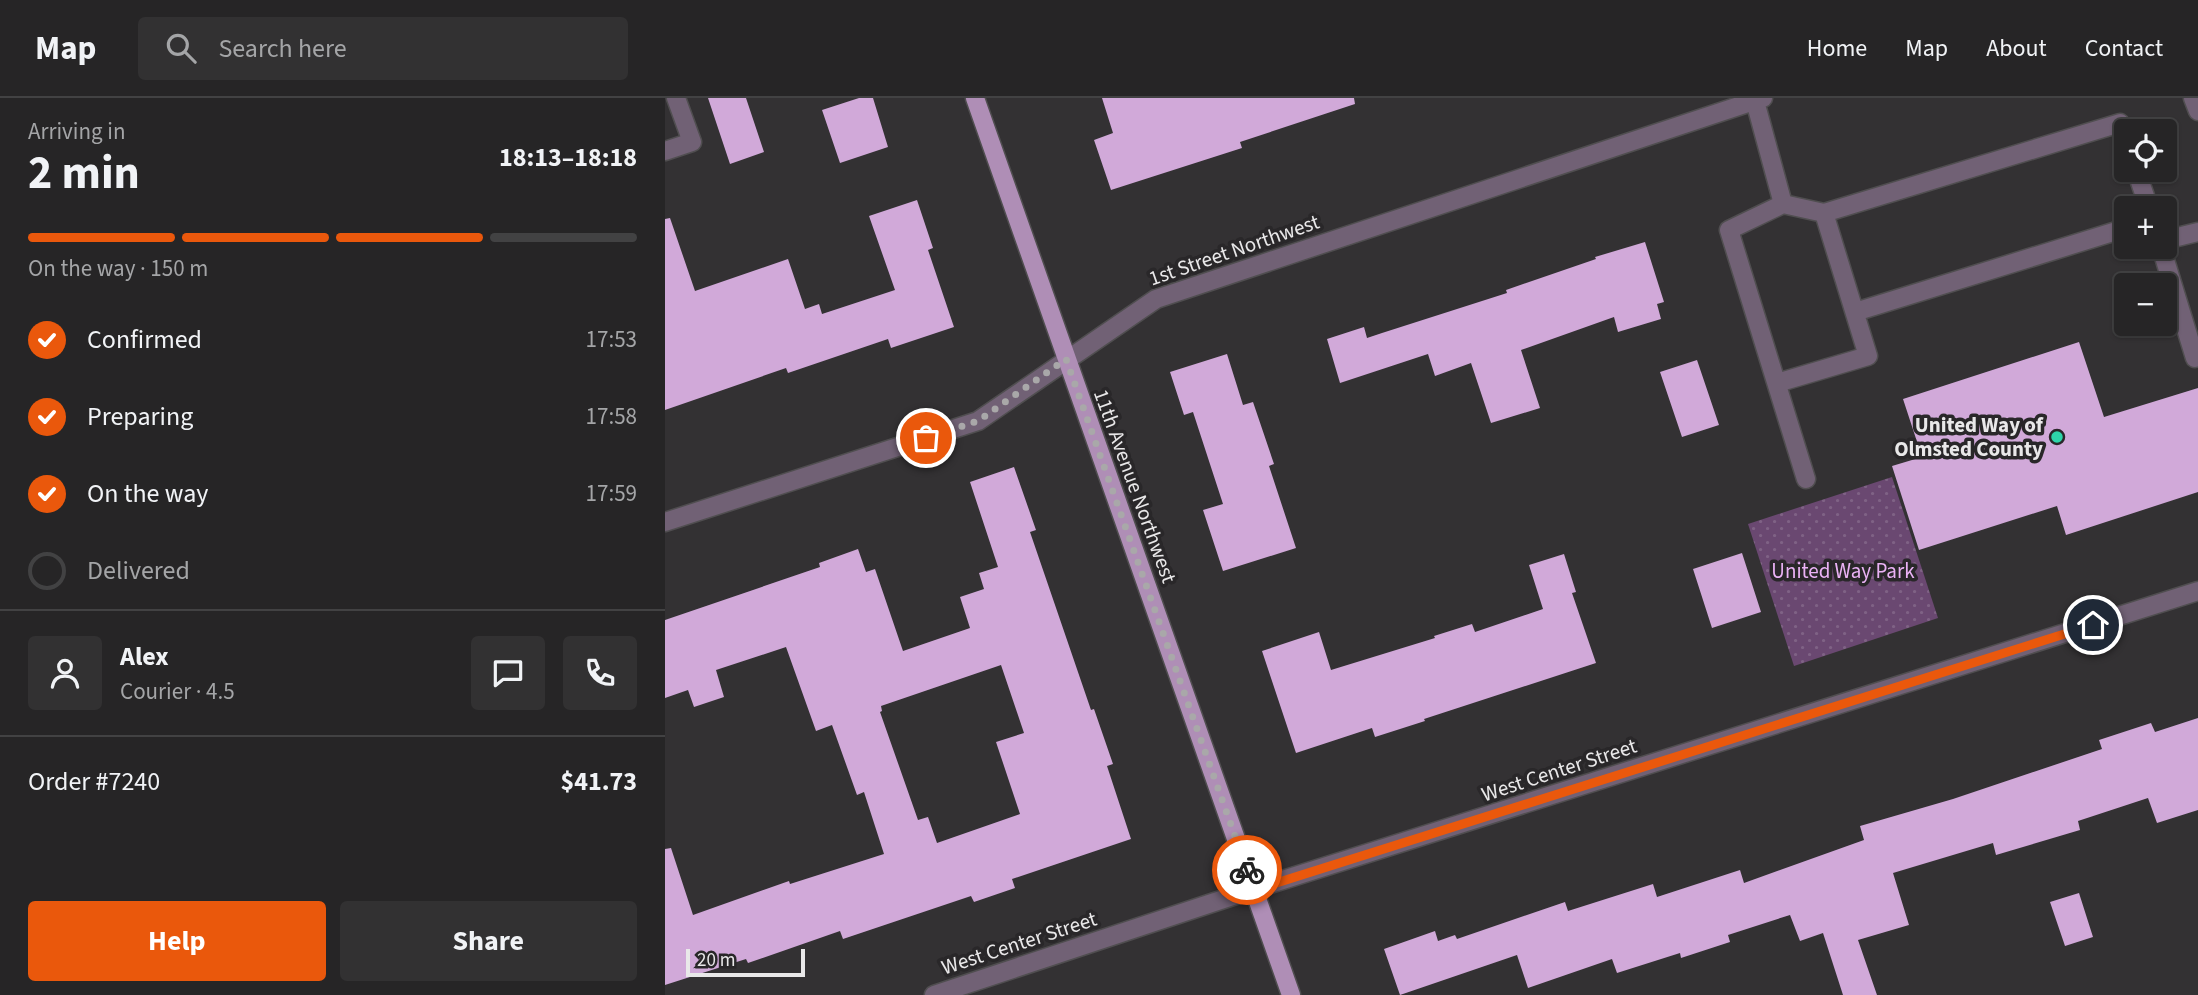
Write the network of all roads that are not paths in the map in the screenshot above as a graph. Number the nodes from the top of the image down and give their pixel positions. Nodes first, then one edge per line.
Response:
1 (676, 98) edge
2 (975, 98) edge
3 (2193, 98) edge
4 (1759, 99) edge
5 (2198, 111) edge
6 (2114, 125) edge
7 (665, 151) edge
8 (1783, 204) junction
9 (1824, 212) junction
10 (2114, 232) edge
11 (2198, 232) edge
12 (2177, 237) edge
13 (2165, 259) edge
14 (1855, 312) junction
15 (2195, 358) dead end
16 (1066, 359) junction
17 (1777, 383) junction
18 (1806, 479) dead end
19 (665, 522) edge
20 (2198, 591) edge
21 (1254, 890) junction
22 (967, 990) edge
23 (934, 995) edge
24 (1291, 995) edge

1 - 7 street
2 - 16 main road, 11th Avenue Northwest
3 - 5 street
4 - 8 street
4 - 16 street, 1st Street Northwest
6 - 9 street
8 - 9 street
8 - 17 street
9 - 14 street
10 - 14 street
11 - 12 street
13 - 15 street
14 - 17 street
16 - 19 street, 1st Street Northwest
16 - 21 main road, 11th Avenue Northwest
17 - 18 street
20 - 21 street, West Center Street
21 - 22 street, West Center Street
21 - 24 main road, 11th Avenue Northwest
22 - 23 street, West Center Street

